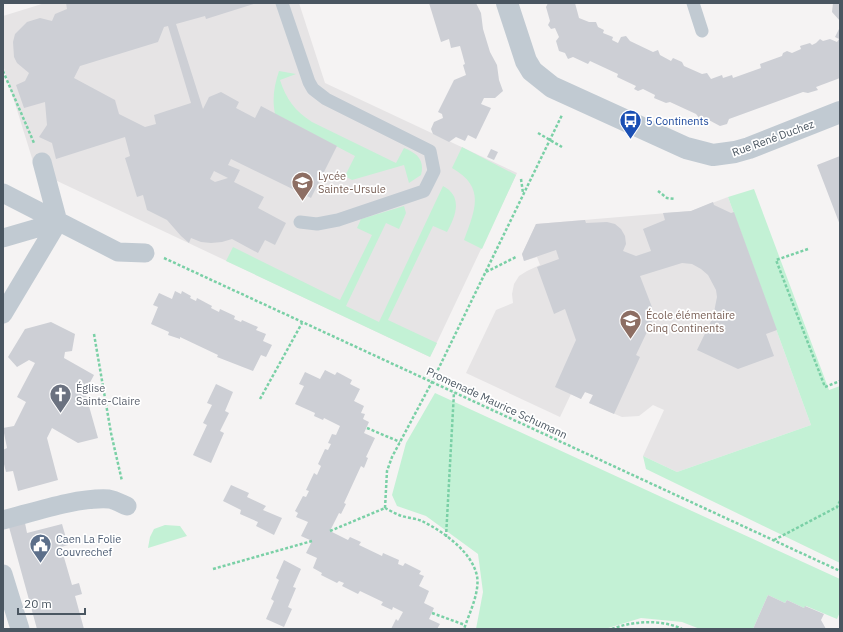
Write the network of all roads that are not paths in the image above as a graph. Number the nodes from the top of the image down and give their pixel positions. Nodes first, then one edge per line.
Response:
1 (282, 3) edge
2 (508, 3) edge
3 (693, 3) edge
4 (702, 31) dead end
5 (840, 112) edge
6 (42, 162) road end
7 (3, 193) edge
8 (58, 222) junction
9 (300, 222) dead end
10 (3, 238) edge
11 (145, 253) road end
12 (3, 314) edge
13 (127, 506) dead end
14 (3, 520) edge
15 (3, 574) edge
16 (20, 629) edge

1 - 9 lane
2 - 5 street, Rue René Duchez
3 - 4 lane
6 - 8 street
7 - 8 street
8 - 10 street
8 - 11 street
8 - 12 street
13 - 14 street
15 - 16 street

